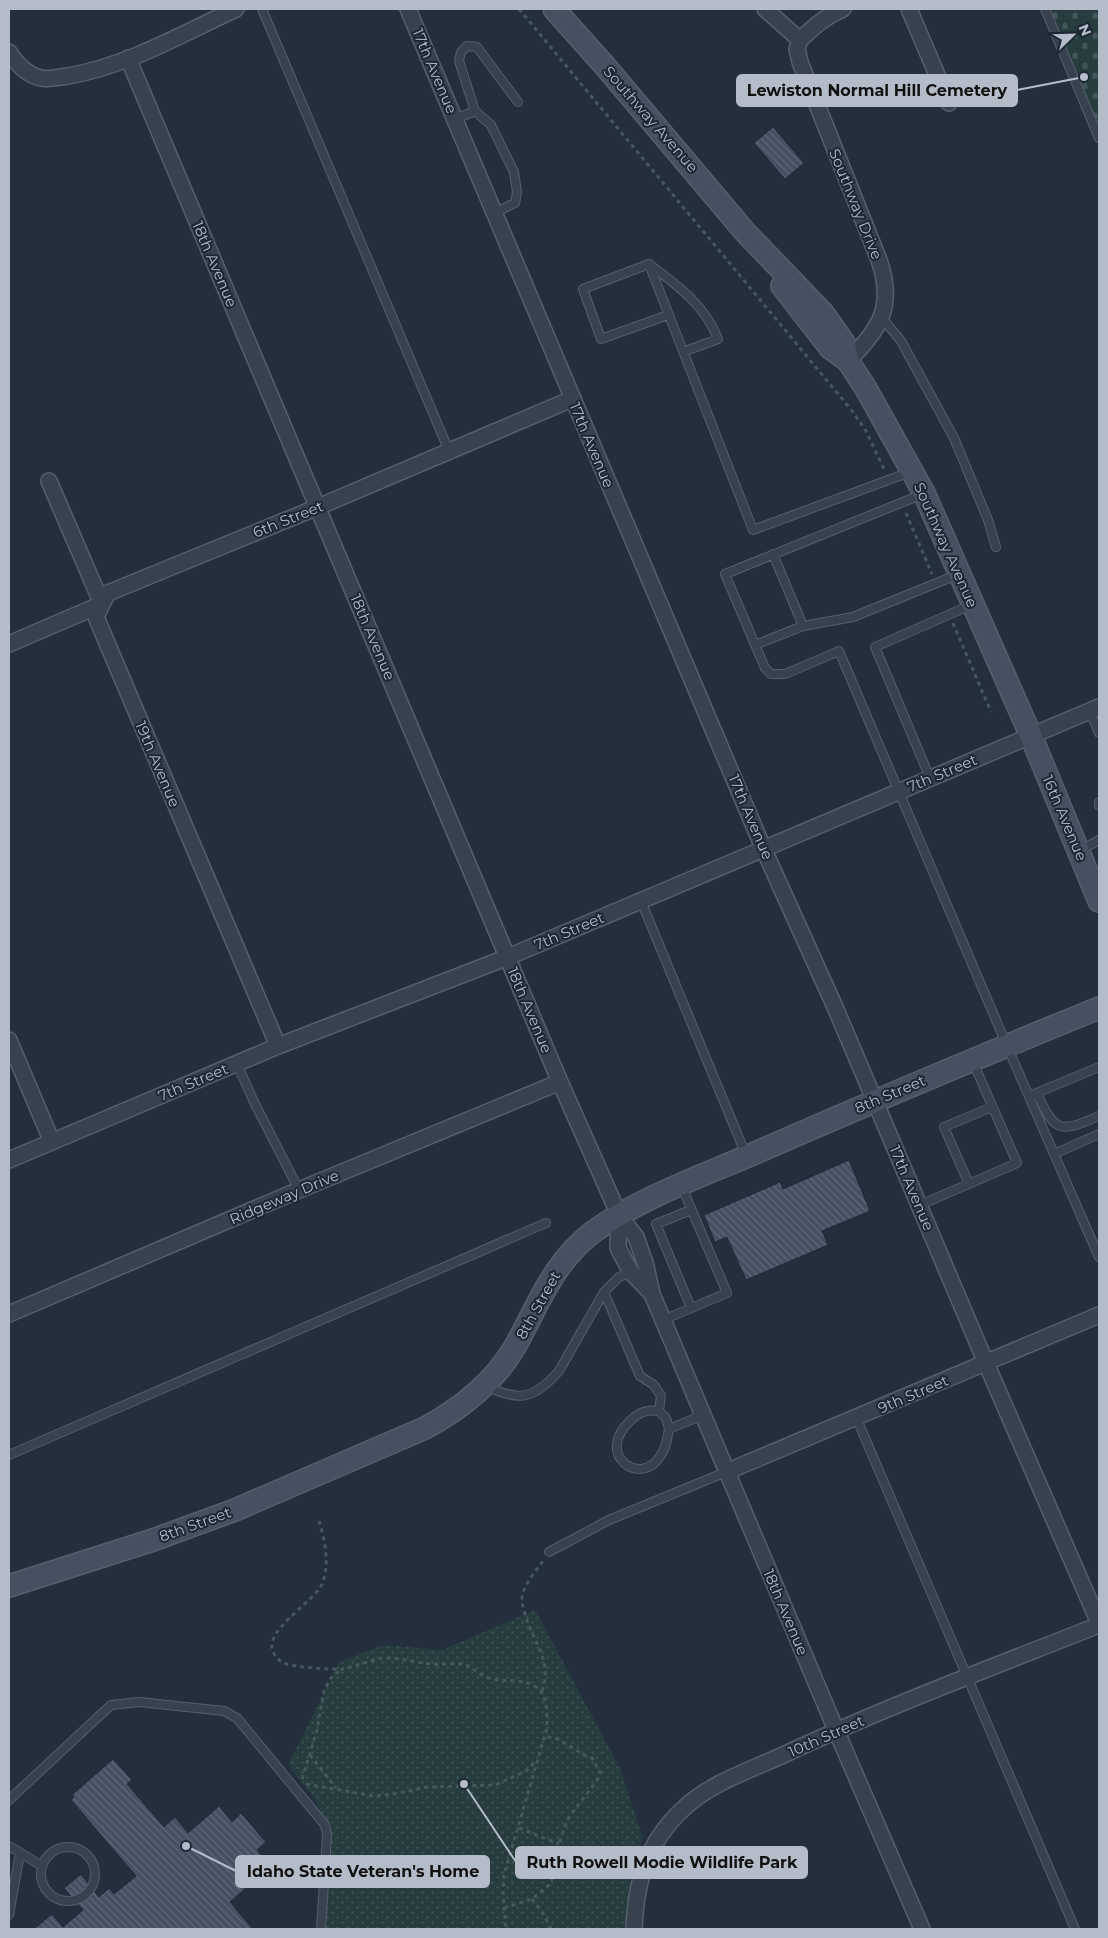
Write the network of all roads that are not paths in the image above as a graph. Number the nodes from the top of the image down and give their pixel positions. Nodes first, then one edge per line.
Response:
1 (236, 9) edge
2 (262, 9) edge
3 (408, 9) edge
4 (554, 9) edge
5 (765, 9) edge
6 (843, 9) edge
7 (909, 9) edge
8 (1045, 9) edge
9 (800, 40) junction
10 (9, 52) edge
11 (128, 58) junction
12 (518, 102) dead end
13 (949, 103) dead end
14 (475, 111) junction
15 (454, 119) junction
16 (1099, 138) edge
17 (494, 213) junction
18 (649, 264) junction
19 (668, 315) junction
20 (882, 318) junction
21 (683, 352) junction
22 (848, 361) junction
23 (572, 398) junction
24 (449, 451) junction
25 (912, 471) junction
26 (49, 481) dead end
27 (924, 493) junction
28 (318, 507) junction
29 (996, 547) dead end
30 (773, 554) junction
31 (959, 574) junction
32 (102, 604) junction
33 (973, 604) junction
34 (803, 626) junction
35 (9, 644) edge
36 (756, 645) junction
37 (1095, 709) edge
38 (1099, 733) edge
39 (1031, 736) junction
40 (930, 778) junction
41 (899, 791) junction
42 (1099, 840) edge
43 (764, 850) junction
44 (1078, 851) junction
45 (1097, 891) edge
46 (641, 901) junction
47 (508, 957) junction
48 (1099, 1008) edge
49 (9, 1040) edge
50 (278, 1046) junction
51 (1007, 1046) junction
52 (972, 1059) junction
53 (237, 1064) junction
54 (1099, 1067) edge
55 (560, 1082) junction
56 (1037, 1093) junction
57 (1029, 1097) junction
58 (874, 1101) junction
59 (992, 1107) junction
60 (1099, 1116) edge
61 (1099, 1134) edge
62 (52, 1142) junction
63 (1054, 1154) junction
64 (746, 1157) junction
65 (9, 1160) edge
66 (969, 1184) junction
67 (681, 1185) junction
68 (299, 1190) junction
69 (920, 1205) junction
70 (691, 1210) junction
71 (619, 1215) junction
72 (546, 1223) dead end
73 (1099, 1257) edge
74 (631, 1272) junction
75 (604, 1292) junction
76 (652, 1294) junction
77 (692, 1308) junction
78 (9, 1314) edge
79 (1099, 1315) edge
80 (664, 1320) junction
81 (986, 1363) junction
82 (486, 1385) junction
83 (659, 1410) junction
84 (703, 1415) junction
85 (856, 1417) junction
86 (669, 1429) junction
87 (9, 1455) edge
88 (726, 1472) junction
89 (549, 1552) road end
90 (9, 1586) edge
91 (1099, 1624) edge
92 (969, 1677) junction
93 (836, 1730) junction
94 (9, 1800) edge
95 (9, 1846) edge
96 (20, 1853) junction
97 (42, 1866) junction
98 (9, 1915) edge
99 (321, 1929) edge
100 (634, 1929) edge
101 (922, 1929) edge
102 (1075, 1929) edge

1 - 11 street
2 - 24 lane
3 - 15 street, 17th Avenue
4 - 22 main road, Southway Avenue
5 - 9 street
6 - 9 street
7 - 13 street
8 - 16 lane
9 - 20 street, Southway Drive
10 - 11 street
11 - 28 street, 18th Avenue
12 - 14 lane
14 - 15 lane
14 - 17 lane
15 - 17 street, 17th Avenue
17 - 23 street, 17th Avenue
18 - 19 lane
18 - 19 lane
18 - 21 lane
19 - 21 lane
20 - 22 street, Southway Drive
20 - 29 lane
21 - 25 lane
22 - 25 main road, Southway Avenue
23 - 24 street, 6th Street
23 - 43 street, 17th Avenue
24 - 28 street, 6th Street
25 - 27 main road, Southway Avenue
26 - 32 street, 19th Avenue
27 - 30 lane
27 - 31 main road, Southway Avenue
28 - 32 street, 6th Street
28 - 47 street, 18th Avenue
30 - 34 lane
30 - 36 lane
31 - 33 main road, Southway Avenue
31 - 34 lane
32 - 35 street, 6th Street
32 - 50 street, 19th Avenue
33 - 39 main road, Southway Avenue
33 - 40 lane
34 - 36 lane
36 - 41 lane
37 - 38 lane
37 - 39 street, 7th Street
39 - 40 street, 7th Street
39 - 44 main road, 16th Avenue
40 - 41 street, 7th Street
41 - 43 street, 7th Street
41 - 51 lane
42 - 44 lane
43 - 46 street, 7th Street
43 - 58 street, 17th Avenue
44 - 45 main road, 16th Avenue
46 - 47 street, 7th Street
46 - 64 lane
47 - 50 street, 7th Street
47 - 55 street, 18th Avenue
48 - 51 main road, 8th Street
49 - 62 street
50 - 53 street, 7th Street
51 - 52 main road, 8th Street
51 - 57 lane
52 - 58 main road, 8th Street
52 - 59 lane
53 - 62 street, 7th Street
53 - 68 lane
54 - 56 lane
55 - 68 street, Ridgeway Drive
55 - 71 street, 18th Avenue
56 - 57 lane
56 - 60 lane
57 - 63 lane
58 - 64 main road, 8th Street
58 - 69 street, 17th Avenue
59 - 66 lane
59 - 66 lane
61 - 63 lane
62 - 65 street, 7th Street
63 - 73 lane
64 - 67 main road, 8th Street
66 - 69 lane
67 - 70 lane
67 - 71 main road, 8th Street
68 - 78 street, Ridgeway Drive
69 - 81 street, 17th Avenue
70 - 77 lane
70 - 77 lane
71 - 74 street, 18th Avenue
71 - 76 street, 18th Avenue
71 - 82 main road, 8th Street
72 - 87 lane
74 - 75 lane
74 - 76 street, 18th Avenue
75 - 82 lane
75 - 83 lane
76 - 80 street, 18th Avenue
77 - 80 lane
79 - 81 street, 9th Street
80 - 84 street, 18th Avenue
81 - 85 street, 9th Street
81 - 91 street, 17th Avenue
82 - 90 main road, 8th Street
83 - 86 lane
83 - 86 lane
84 - 86 lane
84 - 88 street, 18th Avenue
85 - 88 street, 9th Street
85 - 92 lane
88 - 89 lane
88 - 93 street, 18th Avenue
91 - 92 street, 10th Street
92 - 93 street, 10th Street
92 - 102 lane
93 - 100 street, 10th Street
93 - 101 street, 18th Avenue
94 - 99 lane
95 - 96 lane
96 - 97 lane
96 - 98 lane
97 - 97 lane

